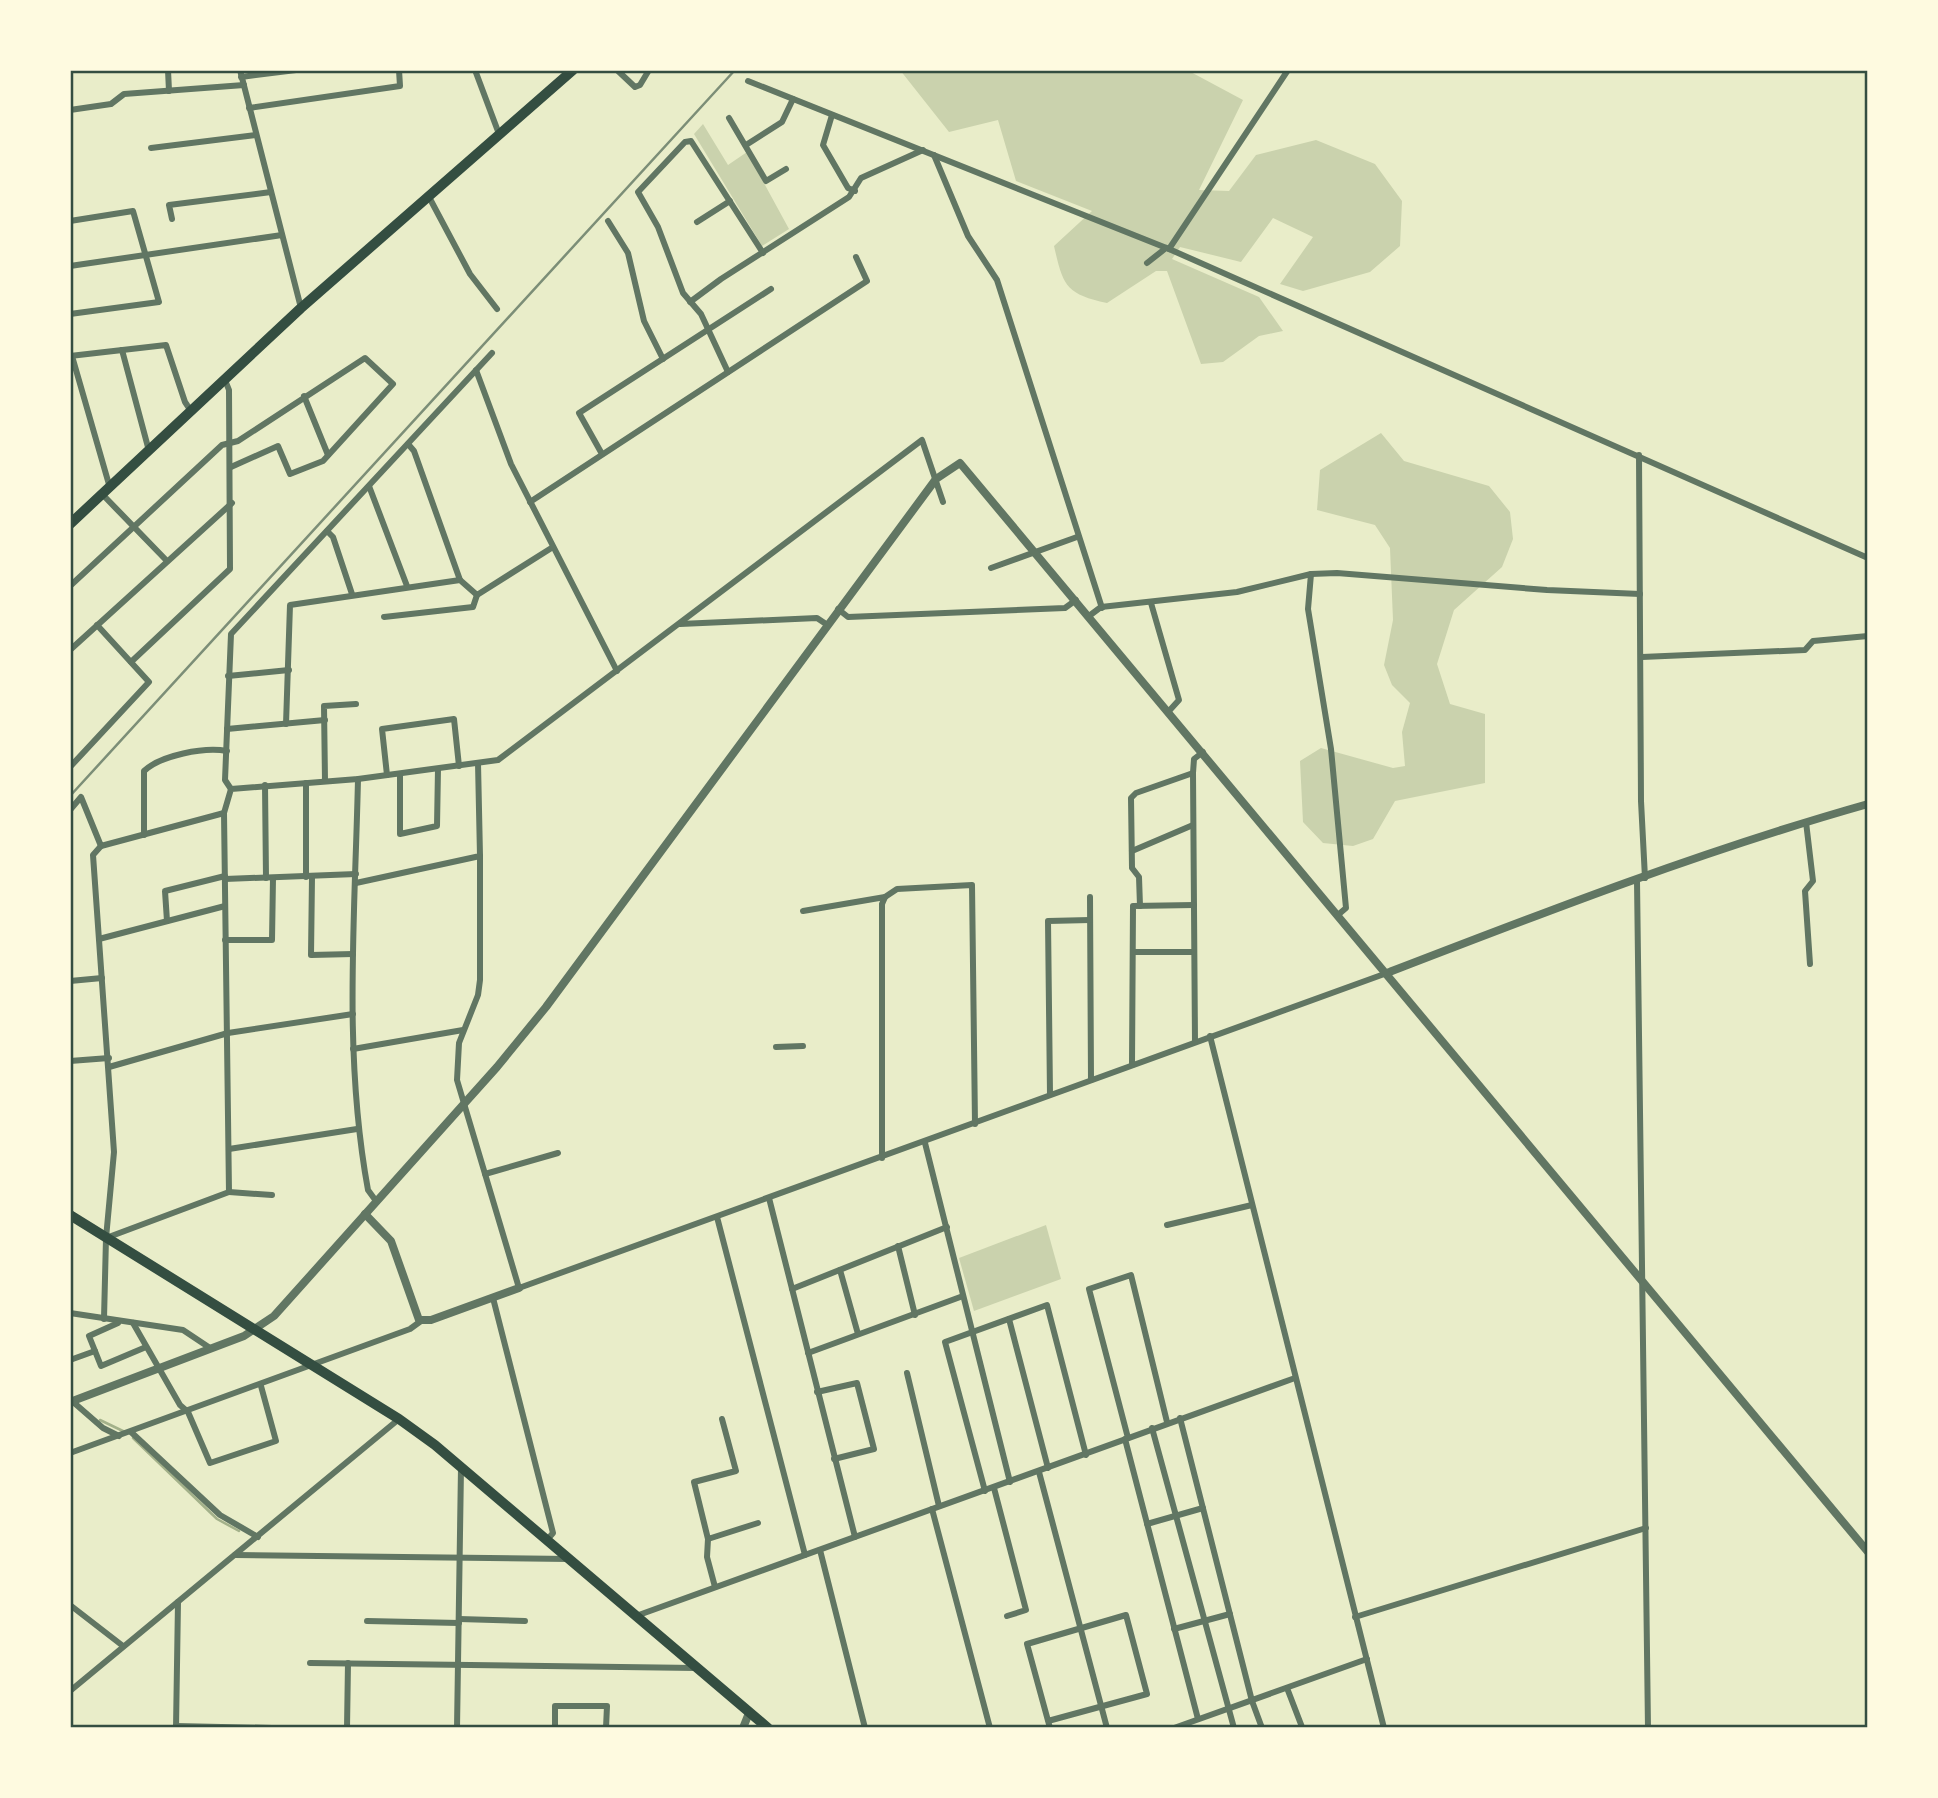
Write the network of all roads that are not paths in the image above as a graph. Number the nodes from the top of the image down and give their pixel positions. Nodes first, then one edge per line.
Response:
1 (168, 70) edge
2 (296, 70) edge
3 (399, 70) edge
4 (475, 70) edge
5 (573, 70) edge
6 (617, 70) edge
7 (649, 70) edge
8 (1288, 70) edge
9 (241, 73) edge
10 (748, 81) dead end
11 (244, 85) junction
12 (169, 91) junction
13 (793, 99) junction
14 (249, 108) junction
15 (70, 110) edge
16 (832, 115) junction
17 (729, 118) dead end
18 (499, 134) junction
19 (256, 135) junction
20 (746, 145) junction
21 (151, 148) dead end
22 (923, 150) junction
23 (934, 155) junction
24 (786, 169) dead end
25 (855, 191) junction
26 (271, 192) junction
27 (429, 197) junction
28 (730, 201) junction
29 (172, 219) dead end
30 (70, 221) edge
31 (608, 221) dead end
32 (697, 222) dead end
33 (282, 235) junction
34 (1167, 248) junction
35 (763, 253) junction
36 (146, 255) junction
37 (856, 257) dead end
38 (1147, 263) dead end
39 (70, 266) edge
40 (771, 289) dead end
41 (690, 302) junction
42 (301, 308) junction
43 (497, 309) dead end
44 (70, 314) edge
45 (708, 330) junction
46 (122, 350) junction
47 (492, 353) dead end
48 (71, 356) edge
49 (663, 359) junction
50 (476, 370) junction
51 (728, 372) junction
52 (225, 380) junction
53 (304, 396) junction
54 (191, 411) junction
55 (230, 443) junction
56 (408, 444) junction
57 (149, 451) junction
58 (603, 454) junction
59 (328, 455) junction
60 (1639, 455) junction
61 (231, 467) junction
62 (936, 479) junction
63 (369, 486) junction
64 (107, 491) junction
65 (530, 502) junction
66 (943, 502) dead end
67 (232, 503) junction
68 (70, 522) edge
69 (134, 527) junction
70 (327, 531) junction
71 (1077, 537) junction
72 (553, 547) junction
73 (1035, 552) junction
74 (1868, 557) edge
75 (167, 561) junction
76 (991, 568) dead end
77 (1311, 574) junction
78 (460, 580) junction
79 (70, 586) edge
80 (407, 586) junction
81 (352, 594) junction
82 (1640, 594) junction
83 (477, 595) junction
84 (1076, 600) junction
85 (1151, 603) junction
86 (1102, 608) junction
87 (838, 609) junction
88 (1090, 616) junction
89 (384, 617) dead end
90 (680, 624) junction
91 (826, 624) junction
92 (97, 625) junction
93 (1868, 636) edge
94 (70, 650) edge
95 (1642, 657) junction
96 (131, 662) junction
97 (289, 670) junction
98 (617, 671) junction
99 (228, 676) junction
100 (356, 704) dead end
101 (1169, 711) junction
102 (325, 720) junction
103 (286, 724) junction
104 (227, 729) junction
105 (227, 751) junction
106 (1203, 752) junction
107 (478, 763) junction
108 (459, 766) junction
109 (70, 767) edge
110 (438, 769) junction
111 (1193, 773) junction
112 (400, 774) junction
113 (387, 775) junction
114 (358, 779) junction
115 (325, 781) junction
116 (306, 783) junction
117 (265, 785) junction
118 (231, 789) junction
119 (1868, 804) edge
120 (70, 810) edge
121 (224, 813) junction
122 (1806, 822) junction
123 (1193, 825) junction
124 (144, 835) junction
125 (101, 846) junction
126 (1132, 850) junction
127 (480, 856) junction
128 (356, 874) junction
129 (225, 877) junction
130 (309, 877) junction
131 (269, 878) junction
132 (1641, 879) junction
133 (356, 883) junction
134 (885, 897) junction
135 (1090, 897) dead end
136 (1194, 905) junction
137 (225, 906) junction
138 (1140, 906) junction
139 (803, 911) dead end
140 (1339, 914) junction
141 (1090, 920) junction
142 (167, 921) junction
143 (99, 939) junction
144 (225, 940) junction
145 (1194, 952) junction
146 (1133, 953) junction
147 (353, 954) junction
148 (1810, 964) dead end
149 (1387, 973) junction
150 (102, 978) junction
151 (70, 981) edge
152 (353, 1014) junction
153 (463, 1030) junction
154 (228, 1033) junction
155 (1210, 1037) junction
156 (1195, 1042) junction
157 (803, 1046) dead end
158 (776, 1047) dead end
159 (353, 1049) junction
160 (108, 1058) junction
161 (70, 1061) edge
162 (1132, 1065) junction
163 (110, 1067) junction
164 (1091, 1080) junction
165 (1050, 1094) junction
166 (463, 1104) junction
167 (975, 1124) junction
168 (357, 1129) junction
169 (925, 1143) junction
170 (229, 1149) junction
171 (558, 1153) dead end
172 (882, 1158) junction
173 (485, 1174) junction
174 (229, 1192) junction
175 (272, 1195) dead end
176 (769, 1198) junction
177 (376, 1201) junction
178 (1252, 1205) junction
179 (365, 1214) junction
180 (70, 1215) edge
181 (717, 1217) junction
182 (1167, 1225) dead end
183 (947, 1227) junction
184 (106, 1238) junction
185 (898, 1246) junction
186 (840, 1270) junction
187 (1643, 1282) junction
188 (519, 1289) junction
189 (792, 1289) junction
190 (963, 1296) junction
191 (493, 1298) junction
192 (70, 1313) edge
193 (915, 1315) junction
194 (104, 1319) junction
195 (1009, 1319) junction
196 (120, 1321) junction
197 (421, 1321) junction
198 (133, 1324) junction
199 (255, 1329) junction
200 (972, 1333) junction
201 (858, 1334) junction
202 (146, 1347) junction
203 (210, 1348) junction
204 (95, 1351) junction
205 (808, 1353) junction
206 (70, 1360) edge
207 (313, 1366) junction
208 (158, 1367) junction
209 (907, 1374) dead end
210 (1295, 1378) junction
211 (261, 1386) junction
212 (817, 1392) junction
213 (71, 1402) edge
214 (188, 1412) junction
215 (1180, 1418) junction
216 (400, 1419) junction
217 (722, 1419) dead end
218 (1167, 1422) junction
219 (1152, 1428) junction
220 (124, 1434) junction
221 (1126, 1439) junction
222 (70, 1453) edge
223 (1086, 1455) junction
224 (834, 1459) junction
225 (461, 1468) junction
226 (1048, 1468) junction
227 (1039, 1472) junction
228 (1010, 1482) junction
229 (994, 1488) junction
230 (985, 1491) junction
231 (936, 1508) junction
232 (1203, 1508) junction
233 (1176, 1516) junction
234 (758, 1523) dead end
235 (1147, 1524) junction
236 (1646, 1528) junction
237 (258, 1537) junction
238 (855, 1537) junction
239 (708, 1539) junction
240 (547, 1540) junction
241 (820, 1550) junction
242 (1868, 1552) edge
243 (235, 1555) junction
244 (804, 1555) junction
245 (460, 1558) junction
246 (569, 1559) junction
247 (715, 1587) junction
248 (178, 1602) junction
249 (70, 1605) edge
250 (1230, 1614) junction
251 (636, 1616) junction
252 (1007, 1616) dead end
253 (1355, 1617) junction
254 (367, 1621) dead end
255 (459, 1621) junction
256 (525, 1621) dead end
257 (1203, 1621) junction
258 (1081, 1628) junction
259 (1174, 1629) junction
260 (123, 1646) junction
261 (1367, 1659) junction
262 (310, 1663) dead end
263 (348, 1663) junction
264 (458, 1664) junction
265 (698, 1668) junction
266 (1287, 1688) junction
267 (70, 1691) edge
268 (1252, 1701) junction
269 (1101, 1706) junction
270 (1227, 1710) junction
271 (749, 1713) junction
272 (1198, 1719) junction
273 (1049, 1724) edge
274 (176, 1727) edge
275 (1180, 1727) edge
276 (272, 1728) edge
277 (347, 1728) edge
278 (457, 1728) edge
279 (555, 1728) edge
280 (607, 1728) edge
281 (743, 1728) edge
282 (768, 1728) edge
283 (866, 1728) edge
284 (990, 1728) edge
285 (1107, 1728) edge
286 (1234, 1728) edge
287 (1262, 1728) edge
288 (1299, 1728) edge
289 (1384, 1728) edge
290 (1648, 1728) edge

1 - 12 street
2 - 9 street
3 - 14 street
4 - 18 street
5 - 18 main road
6 - 7 street
8 - 34 street
9 - 11 street
10 - 13 street
11 - 12 street
11 - 14 street
12 - 15 street
13 - 16 street
13 - 20 street
14 - 19 street
16 - 22 street
16 - 25 street
17 - 20 street
18 - 27 main road
19 - 21 street
19 - 26 street
20 - 24 street
22 - 23 street
22 - 25 street
23 - 34 street
23 - 71 street
25 - 35 street
26 - 29 street
26 - 33 street
27 - 42 main road
27 - 43 street
28 - 32 street
28 - 35 street
28 - 41 street
30 - 36 street
31 - 49 street
33 - 36 street
33 - 42 street
34 - 38 street
34 - 60 street
35 - 41 street
36 - 39 street
36 - 44 street
37 - 51 street
40 - 45 street
41 - 45 street
42 - 52 main road
45 - 49 street
45 - 51 street
46 - 48 street
46 - 54 street
46 - 57 street
47 - 50 street
48 - 64 street
49 - 58 street
50 - 56 street
50 - 65 street
51 - 58 street
52 - 54 main road
52 - 55 street
53 - 55 street
53 - 59 street
53 - 59 street
54 - 57 main road
55 - 61 street
55 - 69 street
56 - 63 street
56 - 78 street
57 - 64 main road
58 - 65 street
59 - 61 street
60 - 74 street
60 - 82 street
61 - 67 street
62 - 66 street
62 - 73 street
62 - 87 street
62 - 90 street
63 - 70 street
63 - 80 street
64 - 68 main road
64 - 69 street
65 - 72 street
67 - 75 street
67 - 96 street
69 - 75 street
69 - 79 street
70 - 81 street
70 - 99 street
71 - 73 street
71 - 86 street
72 - 83 street
72 - 98 street
73 - 76 street
73 - 84 street
75 - 92 street
77 - 82 street
77 - 85 street
77 - 140 street
78 - 80 street
78 - 83 street
80 - 81 street
81 - 97 street
82 - 95 street
83 - 89 street
84 - 87 street
84 - 88 street
85 - 86 street
85 - 101 street
86 - 88 street
87 - 91 street
88 - 101 street
90 - 91 street
90 - 98 street
91 - 166 street
92 - 94 street
92 - 96 street
93 - 95 street
95 - 132 street
96 - 109 street
97 - 99 street
97 - 103 street
98 - 107 street
99 - 104 street
100 - 102 street
101 - 106 street
102 - 103 street
102 - 115 street
103 - 104 street
104 - 105 street
105 - 118 street
105 - 124 street
106 - 111 street
106 - 140 street
107 - 108 street
107 - 127 street
108 - 110 street
108 - 113 street
110 - 112 street
110 - 112 street
111 - 123 street
111 - 126 street
112 - 113 street
113 - 114 street
114 - 115 street
114 - 128 street
115 - 116 street
116 - 117 street
116 - 130 street
117 - 118 street
117 - 131 street
118 - 121 street
119 - 122 street
120 - 125 street
121 - 124 street
121 - 129 street
122 - 132 street
122 - 148 street
123 - 126 street
123 - 136 street
124 - 125 street
125 - 143 street
126 - 138 street
127 - 133 street
127 - 153 street
128 - 130 street
128 - 133 street
129 - 131 street
129 - 137 street
129 - 142 street
130 - 131 street
130 - 147 street
131 - 144 street
132 - 149 street
132 - 187 street
133 - 147 street
134 - 139 street
134 - 167 street
134 - 172 street
135 - 141 street
136 - 138 street
136 - 145 street
137 - 142 street
137 - 144 street
138 - 146 street
140 - 149 street
141 - 164 street
141 - 165 street
142 - 143 street
143 - 150 street
144 - 154 street
145 - 146 street
145 - 156 street
146 - 162 street
147 - 152 street
149 - 155 street
149 - 187 street
150 - 151 street
150 - 160 street
152 - 154 street
152 - 159 street
153 - 159 street
153 - 166 street
154 - 163 street
154 - 170 street
155 - 156 street
155 - 178 street
156 - 162 street
157 - 158 street
159 - 168 street
160 - 161 street
160 - 163 street
162 - 164 street
163 - 184 street
164 - 165 street
165 - 167 street
166 - 173 street
166 - 177 street
167 - 169 street
168 - 170 street
168 - 177 street
169 - 172 street
169 - 183 street
170 - 174 street
171 - 173 street
172 - 176 street
173 - 188 street
174 - 175 street
174 - 184 street
176 - 181 street
176 - 189 street
177 - 179 street
178 - 182 street
178 - 210 street
179 - 197 street
179 - 199 street
180 - 184 main road
181 - 188 street
181 - 244 street
183 - 185 street
183 - 190 street
184 - 194 street
184 - 199 main road
185 - 186 street
185 - 193 street
186 - 189 street
186 - 201 street
187 - 236 street
187 - 242 street
188 - 191 street
189 - 205 street
190 - 193 street
190 - 200 street
191 - 197 street
191 - 240 street
192 - 194 street
193 - 201 street
194 - 196 street
195 - 200 street
195 - 223 street
195 - 226 street
196 - 198 street
196 - 204 street
197 - 207 street
198 - 202 street
198 - 203 street
199 - 203 street
199 - 207 main road
200 - 228 street
200 - 230 street
201 - 205 street
202 - 204 street
202 - 208 street
203 - 208 street
204 - 206 street
205 - 212 street
207 - 211 street
207 - 216 main road
208 - 213 street
208 - 214 street
209 - 231 street
210 - 215 street
210 - 253 street
211 - 214 street
211 - 214 street
212 - 224 street
212 - 224 street
213 - 220 street
214 - 220 street
215 - 218 street
215 - 232 street
216 - 225 main road
216 - 237 street
217 - 239 street
218 - 219 street
218 - 221 street
219 - 221 street
219 - 233 street
220 - 222 street
220 - 237 street
221 - 223 street
221 - 235 street
223 - 226 street
224 - 238 street
225 - 240 main road
225 - 245 street
226 - 227 street
227 - 228 street
227 - 258 street
228 - 229 street
229 - 230 street
229 - 252 street
230 - 231 street
231 - 238 street
231 - 284 street
232 - 233 street
232 - 250 street
233 - 235 street
233 - 257 street
234 - 239 street
235 - 259 street
236 - 253 street
236 - 290 street
237 - 243 street
238 - 241 street
239 - 247 street
240 - 246 main road
241 - 244 street
241 - 283 street
243 - 245 street
243 - 248 street
244 - 247 street
245 - 246 street
245 - 255 street
246 - 251 main road
247 - 251 street
248 - 260 street
248 - 274 street
249 - 260 street
250 - 257 street
250 - 268 street
251 - 265 main road
253 - 261 street
254 - 255 street
255 - 256 street
255 - 264 street
257 - 259 street
257 - 270 street
258 - 269 street
258 - 269 street
258 - 273 street
259 - 272 street
260 - 267 street
261 - 266 street
261 - 289 street
262 - 263 street
263 - 264 street
263 - 277 street
264 - 265 street
264 - 278 street
265 - 271 main road
266 - 268 street
266 - 288 street
268 - 270 street
268 - 287 street
269 - 273 street
269 - 285 street
270 - 272 street
270 - 286 street
271 - 281 street
271 - 282 main road
272 - 275 street
274 - 276 street
279 - 280 street

